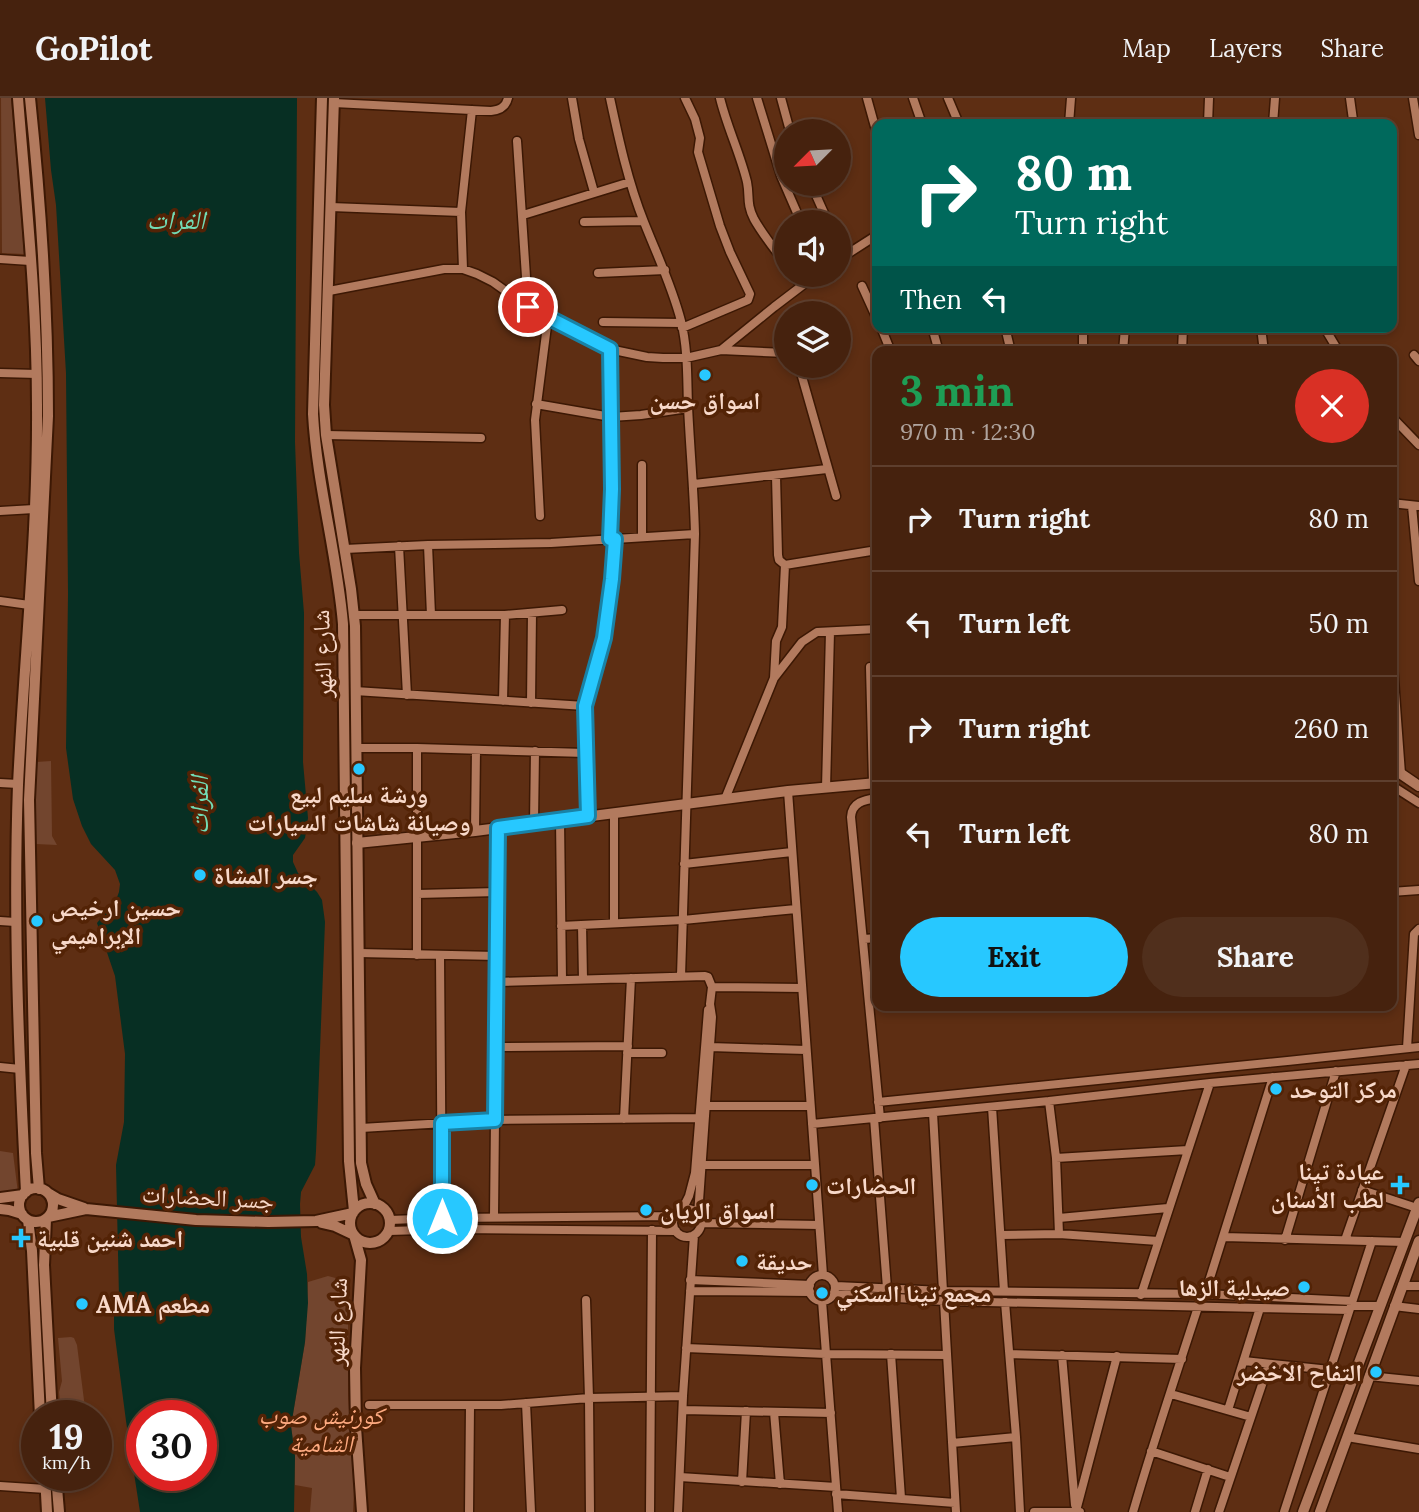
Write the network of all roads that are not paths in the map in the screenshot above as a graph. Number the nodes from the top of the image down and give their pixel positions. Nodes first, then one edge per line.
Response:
1 (18, 98) edge
2 (30, 98) edge
3 (322, 98) edge
4 (508, 98) edge
5 (572, 98) edge
6 (610, 98) edge
7 (685, 98) edge
8 (720, 98) edge
9 (757, 98) edge
10 (781, 98) edge
11 (867, 98) edge
12 (914, 98) edge
13 (948, 98) edge
14 (1071, 98) edge
15 (1209, 98) edge
16 (1275, 98) edge
17 (1350, 98) edge
18 (1413, 98) edge
19 (334, 101) edge
20 (472, 110) junction
21 (787, 119) edge
22 (873, 119) edge
23 (920, 119) edge
24 (957, 119) edge
25 (1069, 119) edge
26 (1208, 119) edge
27 (1273, 119) edge
28 (1353, 119) edge
29 (1419, 135) edge
30 (517, 141) dead end
31 (327, 161) junction
32 (630, 182) junction
33 (594, 192) junction
34 (331, 207) junction
35 (795, 210) edge
36 (461, 212) junction
37 (523, 215) junction
38 (643, 220) junction
39 (584, 222) dead end
40 (872, 239) edge
41 (774, 247) edge
42 (851, 252) edge
43 (0, 259) edge
44 (30, 261) junction
45 (463, 269) junction
46 (665, 270) junction
47 (598, 272) dead end
48 (862, 286) dead end
49 (799, 287) edge
50 (328, 291) junction
51 (528, 307) junction
52 (872, 308) edge
53 (548, 318) junction
54 (603, 322) dead end
55 (682, 326) junction
56 (610, 349) junction
57 (721, 350) junction
58 (774, 352) edge
59 (686, 358) junction
60 (0, 373) edge
61 (37, 374) junction
62 (802, 378) edge
63 (536, 404) junction
64 (688, 408) junction
65 (611, 417) junction
66 (1397, 422) edge
67 (326, 435) junction
68 (481, 438) dead end
69 (1419, 445) edge
70 (642, 465) dead end
71 (827, 469) junction
72 (776, 476) junction
73 (694, 484) junction
74 (835, 496) dead end
75 (1397, 504) edge
76 (1415, 506) edge
77 (34, 509) junction
78 (0, 511) edge
79 (540, 516) dead end
80 (695, 534) junction
81 (642, 537) junction
82 (612, 539) junction
83 (428, 545) junction
84 (399, 546) junction
85 (345, 549) junction
86 (872, 551) edge
87 (36, 560) junction
88 (785, 565) junction
89 (1419, 581) edge
90 (0, 601) edge
91 (29, 605) junction
92 (562, 610) dead end
93 (532, 613) junction
94 (354, 615) junction
95 (403, 615) junction
96 (432, 615) junction
97 (505, 615) junction
98 (872, 629) edge
99 (830, 632) junction
100 (349, 655) junction
101 (870, 667) dead end
102 (774, 678) junction
103 (355, 691) junction
104 (407, 695) junction
105 (503, 701) junction
106 (531, 703) junction
107 (585, 706) junction
108 (872, 713) edge
109 (1397, 720) edge
110 (356, 748) junction
111 (417, 748) junction
112 (476, 750) junction
113 (534, 751) junction
114 (585, 753) junction
115 (1397, 771) edge
116 (1401, 774) junction
117 (0, 783) edge
118 (872, 783) edge
119 (18, 784) junction
120 (1419, 786) edge
121 (827, 788) junction
122 (1397, 789) edge
123 (788, 791) junction
124 (725, 799) junction
125 (872, 799) edge
126 (686, 803) junction
127 (1419, 803) edge
128 (614, 813) junction
129 (588, 816) junction
130 (560, 820) junction
131 (534, 824) junction
132 (498, 828) junction
133 (475, 831) junction
134 (416, 838) junction
135 (357, 843) junction
136 (792, 852) junction
137 (684, 864) junction
138 (1419, 890) edge
139 (498, 892) junction
140 (1397, 892) edge
141 (416, 894) junction
142 (796, 909) junction
143 (683, 920) junction
144 (0, 921) edge
145 (15, 922) junction
146 (614, 923) junction
147 (582, 925) junction
148 (561, 926) junction
149 (1419, 929) edge
150 (872, 938) edge
151 (864, 939) junction
152 (359, 953) junction
153 (417, 955) junction
154 (440, 956) junction
155 (497, 956) junction
156 (1416, 957) edge
157 (681, 976) junction
158 (631, 978) junction
159 (583, 979) junction
160 (562, 980) junction
161 (16, 982) junction
162 (497, 982) junction
163 (32, 983) junction
164 (712, 987) junction
165 (802, 988) junction
166 (348, 1004) junction
167 (710, 1004) junction
168 (360, 1005) junction
169 (496, 1047) junction
170 (710, 1047) junction
171 (1419, 1047) edge
172 (1407, 1048) junction
173 (628, 1049) junction
174 (807, 1050) junction
175 (662, 1054) dead end
176 (1419, 1064) edge
177 (1406, 1065) junction
178 (0, 1067) edge
179 (20, 1069) junction
180 (1336, 1071) junction
181 (1273, 1077) junction
182 (1210, 1083) junction
183 (1049, 1101) junction
184 (878, 1102) junction
185 (810, 1105) junction
186 (706, 1106) junction
187 (992, 1107) junction
188 (933, 1113) junction
189 (699, 1118) junction
190 (877, 1118) junction
191 (624, 1119) junction
192 (495, 1120) junction
193 (442, 1123) junction
194 (812, 1125) junction
195 (361, 1128) junction
196 (1188, 1150) junction
197 (1056, 1158) junction
198 (702, 1165) junction
199 (815, 1165) junction
200 (1362, 1190) junction
201 (44, 1191) junction
202 (24, 1194) junction
203 (0, 1198) edge
204 (375, 1204) junction
205 (1418, 1205) edge
206 (1168, 1208) junction
207 (0, 1209) edge
208 (92, 1209) junction
209 (353, 1212) junction
210 (679, 1213) junction
211 (25, 1217) junction
212 (494, 1217) junction
213 (47, 1218) junction
214 (442, 1218) junction
215 (1059, 1218) junction
216 (699, 1219) junction
217 (316, 1221) junction
218 (819, 1225) junction
219 (389, 1226) junction
220 (652, 1230) junction
221 (676, 1231) junction
222 (1059, 1234) junction
223 (353, 1235) junction
224 (694, 1235) junction
225 (1001, 1235) junction
226 (1223, 1237) junction
227 (1285, 1240) junction
228 (1345, 1240) junction
229 (1158, 1241) junction
230 (1372, 1241) junction
231 (1419, 1241) edge
232 (378, 1242) junction
233 (1404, 1242) junction
234 (361, 1260) junction
235 (823, 1275) junction
236 (691, 1280) junction
237 (1402, 1286) junction
238 (1419, 1286) edge
239 (810, 1288) junction
240 (887, 1288) junction
241 (835, 1290) junction
242 (690, 1291) junction
243 (943, 1291) junction
244 (976, 1291) junction
245 (1004, 1291) junction
246 (1090, 1293) junction
247 (1141, 1294) junction
248 (1205, 1294) junction
249 (1236, 1296) junction
250 (586, 1300) dead end
251 (822, 1301) junction
252 (944, 1301) junction
253 (976, 1301) junction
254 (1005, 1302) junction
255 (1091, 1304) junction
256 (1351, 1306) junction
257 (1380, 1306) junction
258 (1394, 1306) junction
259 (1198, 1307) junction
260 (1235, 1307) junction
261 (1260, 1308) junction
262 (1419, 1309) edge
263 (686, 1348) junction
264 (826, 1354) junction
265 (891, 1354) junction
266 (1010, 1354) junction
267 (947, 1355) junction
268 (1062, 1355) junction
269 (1117, 1356) junction
270 (1182, 1359) junction
271 (1244, 1361) junction
272 (1269, 1364) junction
273 (1330, 1370) junction
274 (1369, 1377) junction
275 (44, 1380) junction
276 (1419, 1381) edge
277 (1171, 1394) junction
278 (651, 1396) junction
279 (683, 1396) junction
280 (589, 1398) junction
281 (42, 1400) edge
282 (48, 1400) edge
283 (526, 1403) junction
284 (369, 1405) dead end
285 (470, 1406) junction
286 (682, 1410) junction
287 (1228, 1410) junction
288 (746, 1411) junction
289 (774, 1412) junction
290 (831, 1413) junction
291 (1251, 1417) junction
292 (1016, 1437) junction
293 (1347, 1437) junction
294 (952, 1443) junction
295 (1419, 1449) edge
296 (1151, 1451) junction
297 (1071, 1461) junction
298 (1088, 1463) junction
299 (1208, 1469) junction
300 (680, 1477) junction
301 (1230, 1478) junction
302 (742, 1482) junction
303 (780, 1484) junction
304 (0, 1486) edge
305 (21, 1487) edge
306 (46, 1491) edge
307 (57, 1491) edge
308 (836, 1491) junction
309 (901, 1498) junction
310 (956, 1508) edge
311 (1076, 1511) edge
312 (47, 1512) edge
313 (59, 1512) edge
314 (362, 1512) edge
315 (469, 1512) edge
316 (531, 1512) edge
317 (590, 1512) edge
318 (650, 1512) edge
319 (678, 1512) edge
320 (838, 1512) edge
321 (1020, 1512) edge
322 (1034, 1512) edge
323 (1081, 1512) edge
324 (1133, 1512) edge
325 (1195, 1512) edge
326 (1219, 1512) edge
327 (1284, 1512) edge
328 (1303, 1512) edge
329 (1320, 1512) edge

1 - 44 main road
2 - 87 main road
3 - 31 main road, شارع النهر
4 - 20 street
5 - 33 street
6 - 32 street
7 - 55 street
8 - 41 street
9 - 35 street
10 - 21 street
11 - 22 street
12 - 23 street
13 - 24 street
14 - 25 street
15 - 26 street
16 - 27 street
17 - 28 street
18 - 29 street
19 - 20 street
19 - 31 main road, شارع النهر
20 - 36 street
30 - 37 street
31 - 34 main road, شارع النهر
31 - 100 main road, شارع النهر
32 - 33 street
32 - 38 street
33 - 37 street
34 - 36 street
34 - 50 main road, شارع النهر
36 - 45 street
37 - 51 street
38 - 39 street
38 - 46 street
40 - 42 street
43 - 44 street
44 - 61 main road
45 - 50 street
45 - 51 street
46 - 47 street
46 - 55 street
48 - 52 street
49 - 57 street
50 - 67 main road, شارع النهر
51 - 53 street
53 - 56 street
53 - 63 street
54 - 55 street
55 - 59 street
56 - 59 street
56 - 65 street
57 - 58 street
57 - 59 street
59 - 64 street
60 - 61 street
61 - 77 main road
62 - 71 street
63 - 65 street
63 - 79 street
64 - 65 street
64 - 73 street
65 - 82 street
66 - 69 street
67 - 68 street
67 - 85 main road, شارع النهر
70 - 81 street
71 - 72 street
71 - 74 street
72 - 73 street
72 - 88 street
73 - 80 street
75 - 76 street
76 - 89 street
77 - 78 street
77 - 87 main road
80 - 81 street
80 - 126 street
81 - 82 street
82 - 83 street
82 - 107 street
83 - 84 street
83 - 96 street
84 - 85 street
84 - 95 street
85 - 94 main road, شارع النهر
86 - 88 street
87 - 91 main road
87 - 163 main road
88 - 102 street
90 - 91 street
91 - 119 main road
92 - 93 street
93 - 97 street
93 - 106 street
94 - 95 street
94 - 100 main road, شارع النهر
95 - 96 street
95 - 104 street
96 - 97 street
97 - 105 street
98 - 99 street
99 - 102 street
99 - 121 street
100 - 103 main road, شارع النهر
100 - 166 main road, شارع النهر
101 - 108 street
102 - 124 street
103 - 104 street
103 - 110 main road, شارع النهر
104 - 105 street
105 - 106 street
106 - 107 street
107 - 114 street
109 - 116 street
110 - 111 street
110 - 135 main road, شارع النهر
111 - 112 street
111 - 134 street
112 - 113 street
112 - 133 street
113 - 114 street
113 - 131 street
114 - 129 street
115 - 116 street
116 - 120 street
117 - 119 street
118 - 121 street
119 - 145 main road
121 - 123 street
122 - 127 street
123 - 124 street
123 - 136 street
124 - 126 street
125 - 151 street
126 - 128 street
126 - 137 street
128 - 129 street
128 - 146 street
129 - 130 street
130 - 131 street
130 - 148 street
131 - 132 street
132 - 133 street
132 - 139 street
133 - 134 street
134 - 135 street
134 - 141 street
135 - 152 main road, شارع النهر
136 - 137 street
136 - 142 street
137 - 143 street
138 - 140 street
139 - 141 street
139 - 155 street
141 - 153 street
142 - 143 street
142 - 165 street
143 - 146 street
143 - 157 street
144 - 145 street
145 - 161 main road
146 - 147 street
147 - 148 street
147 - 159 street
148 - 160 street
149 - 156 street
150 - 151 street
151 - 184 street
152 - 153 street
152 - 168 main road, شارع النهر
153 - 154 street
154 - 155 street
154 - 193 street
155 - 162 street
156 - 172 street
157 - 158 street
157 - 164 street
158 - 159 street
158 - 173 street
159 - 160 street
160 - 162 street
161 - 163 main road
161 - 179 main road
162 - 169 street
163 - 201 main road
164 - 165 street
164 - 167 street
165 - 174 street
166 - 168 main road
166 - 209 main road, شارع النهر
167 - 170 street
167 - 189 street
168 - 195 main road, شارع النهر
169 - 173 street
169 - 192 street
170 - 174 street
170 - 186 street
171 - 172 street
172 - 184 street
173 - 175 street
173 - 191 street
174 - 185 street
176 - 177 street
177 - 180 street
177 - 200 street
178 - 179 street
179 - 202 main road
180 - 181 street
180 - 227 street
181 - 182 street
181 - 226 street
182 - 183 street
182 - 196 street
183 - 187 street
183 - 197 street
184 - 190 street
185 - 186 street
185 - 194 street
186 - 198 street
187 - 188 street
187 - 225 street
188 - 190 street
188 - 243 street
189 - 191 street
189 - 210 street
190 - 194 street
190 - 240 street
191 - 192 street
192 - 193 street
192 - 212 street
193 - 195 street
193 - 214 street
194 - 199 street
195 - 204 main road, شارع النهر
196 - 197 street
196 - 206 street
197 - 215 street
198 - 199 street
198 - 216 street
199 - 218 street
200 - 205 street
200 - 228 street
201 - 202 main road
201 - 208 main road
201 - 213 main road
202 - 203 main road
202 - 211 main road
204 - 209 main road
204 - 219 main road
205 - 233 street
206 - 215 street
206 - 229 street
207 - 211 main road
208 - 213 main road
208 - 217 main road, جسر الحضارات
209 - 217 main road
209 - 223 main road
210 - 212 street
210 - 216 street
210 - 221 street
211 - 213 main road
211 - 275 main road
212 - 214 street
213 - 275 main road
214 - 219 street
215 - 222 street
216 - 218 street
216 - 224 street
217 - 223 main road
218 - 235 street
219 - 220 street
219 - 232 main road
220 - 221 street
220 - 278 street
221 - 224 street
222 - 225 street
222 - 229 street
223 - 232 main road
223 - 234 main road, شارع النهر
224 - 236 street
225 - 245 street
226 - 227 street
226 - 248 street
227 - 228 street
228 - 230 street
229 - 247 street
230 - 233 street
230 - 256 street
231 - 237 street
232 - 234 main road, شارع النهر
233 - 257 street
234 - 314 main road, شارع النهر
235 - 239 street
235 - 241 street
236 - 239 street
236 - 242 street
237 - 238 street
237 - 258 street
239 - 242 street
239 - 251 street
240 - 241 street
240 - 243 street
241 - 251 street
241 - 252 street
242 - 263 street
243 - 244 street
244 - 245 street
244 - 253 street
245 - 246 street
246 - 247 street
246 - 255 street
247 - 248 street
248 - 249 street
249 - 256 street
249 - 260 street
250 - 280 street
251 - 264 street
252 - 253 street
252 - 267 street
253 - 254 street
254 - 255 street
254 - 266 street
255 - 259 street
256 - 257 street
256 - 261 street
256 - 273 street
257 - 328 street
258 - 262 street
258 - 274 street
259 - 260 street
259 - 270 street
260 - 261 street
261 - 271 street
263 - 264 street
263 - 279 street
264 - 265 street
264 - 290 street
265 - 267 street
265 - 309 street
266 - 268 street
266 - 292 street
267 - 294 street
268 - 269 street
268 - 297 street
269 - 270 street
269 - 298 street
270 - 277 street
271 - 272 street
271 - 287 street
272 - 273 street
272 - 291 street
273 - 327 street
274 - 276 street
274 - 293 street
275 - 281 main road
275 - 282 main road
277 - 287 street
277 - 296 street
278 - 279 street
278 - 280 street
278 - 318 street
279 - 286 street
280 - 283 street
280 - 317 street
283 - 285 street
283 - 316 street
284 - 285 street
285 - 315 street
286 - 288 street
286 - 300 street
287 - 291 street
288 - 289 street
288 - 302 street
289 - 290 street
289 - 303 street
290 - 308 street
291 - 301 street
292 - 294 street
292 - 321 street
293 - 295 street
293 - 329 street
294 - 310 street
296 - 299 street
296 - 324 street
297 - 298 street
297 - 311 street
298 - 311 street
299 - 301 street
299 - 325 street
300 - 302 street
300 - 319 street
301 - 326 street
302 - 303 street
303 - 308 street
304 - 305 street
306 - 312 main road
307 - 313 main road
308 - 309 street
308 - 320 street
309 - 310 street
311 - 322 street
311 - 323 street

